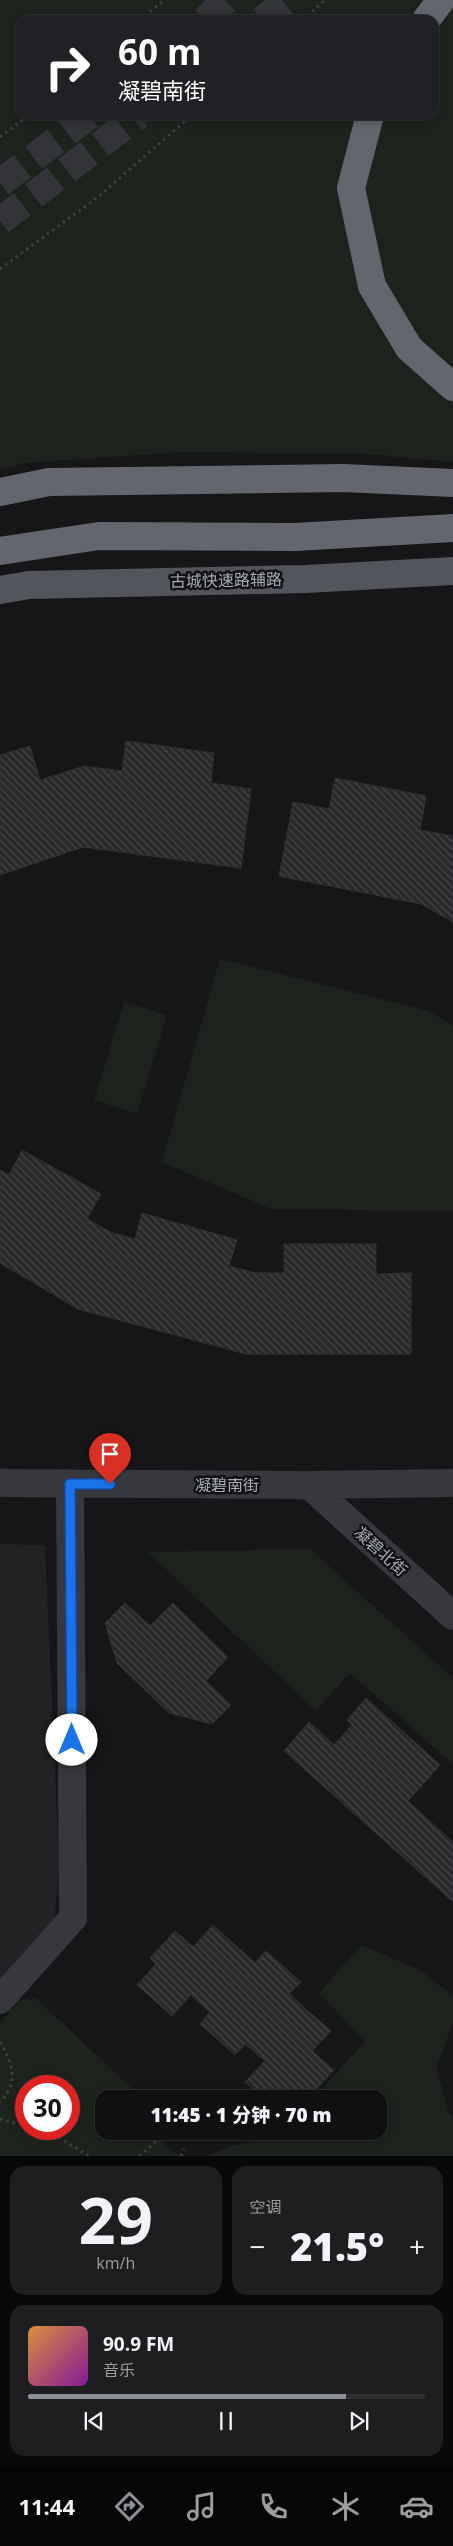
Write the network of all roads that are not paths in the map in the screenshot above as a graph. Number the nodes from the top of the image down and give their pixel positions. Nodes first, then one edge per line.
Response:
1 (441, 0) edge
2 (430, 15) edge
3 (369, 120) edge
4 (453, 387) edge
5 (453, 482) edge
6 (0, 492) edge
7 (453, 528) edge
8 (0, 551) edge
9 (453, 571) edge
10 (0, 590) edge
11 (0, 1483) edge
12 (453, 1483) edge
13 (70, 1484) junction
14 (309, 1485) junction
15 (453, 1616) edge
16 (0, 2000) edge

1 - 2 highway
3 - 4 highway
5 - 6 highway
7 - 8 highway
9 - 10 main road, 古城快速路辅路
11 - 13 street, 凝碧南街
12 - 14 street, 凝碧南街
13 - 14 street, 凝碧南街
13 - 16 street
14 - 15 street, 凝碧北街

